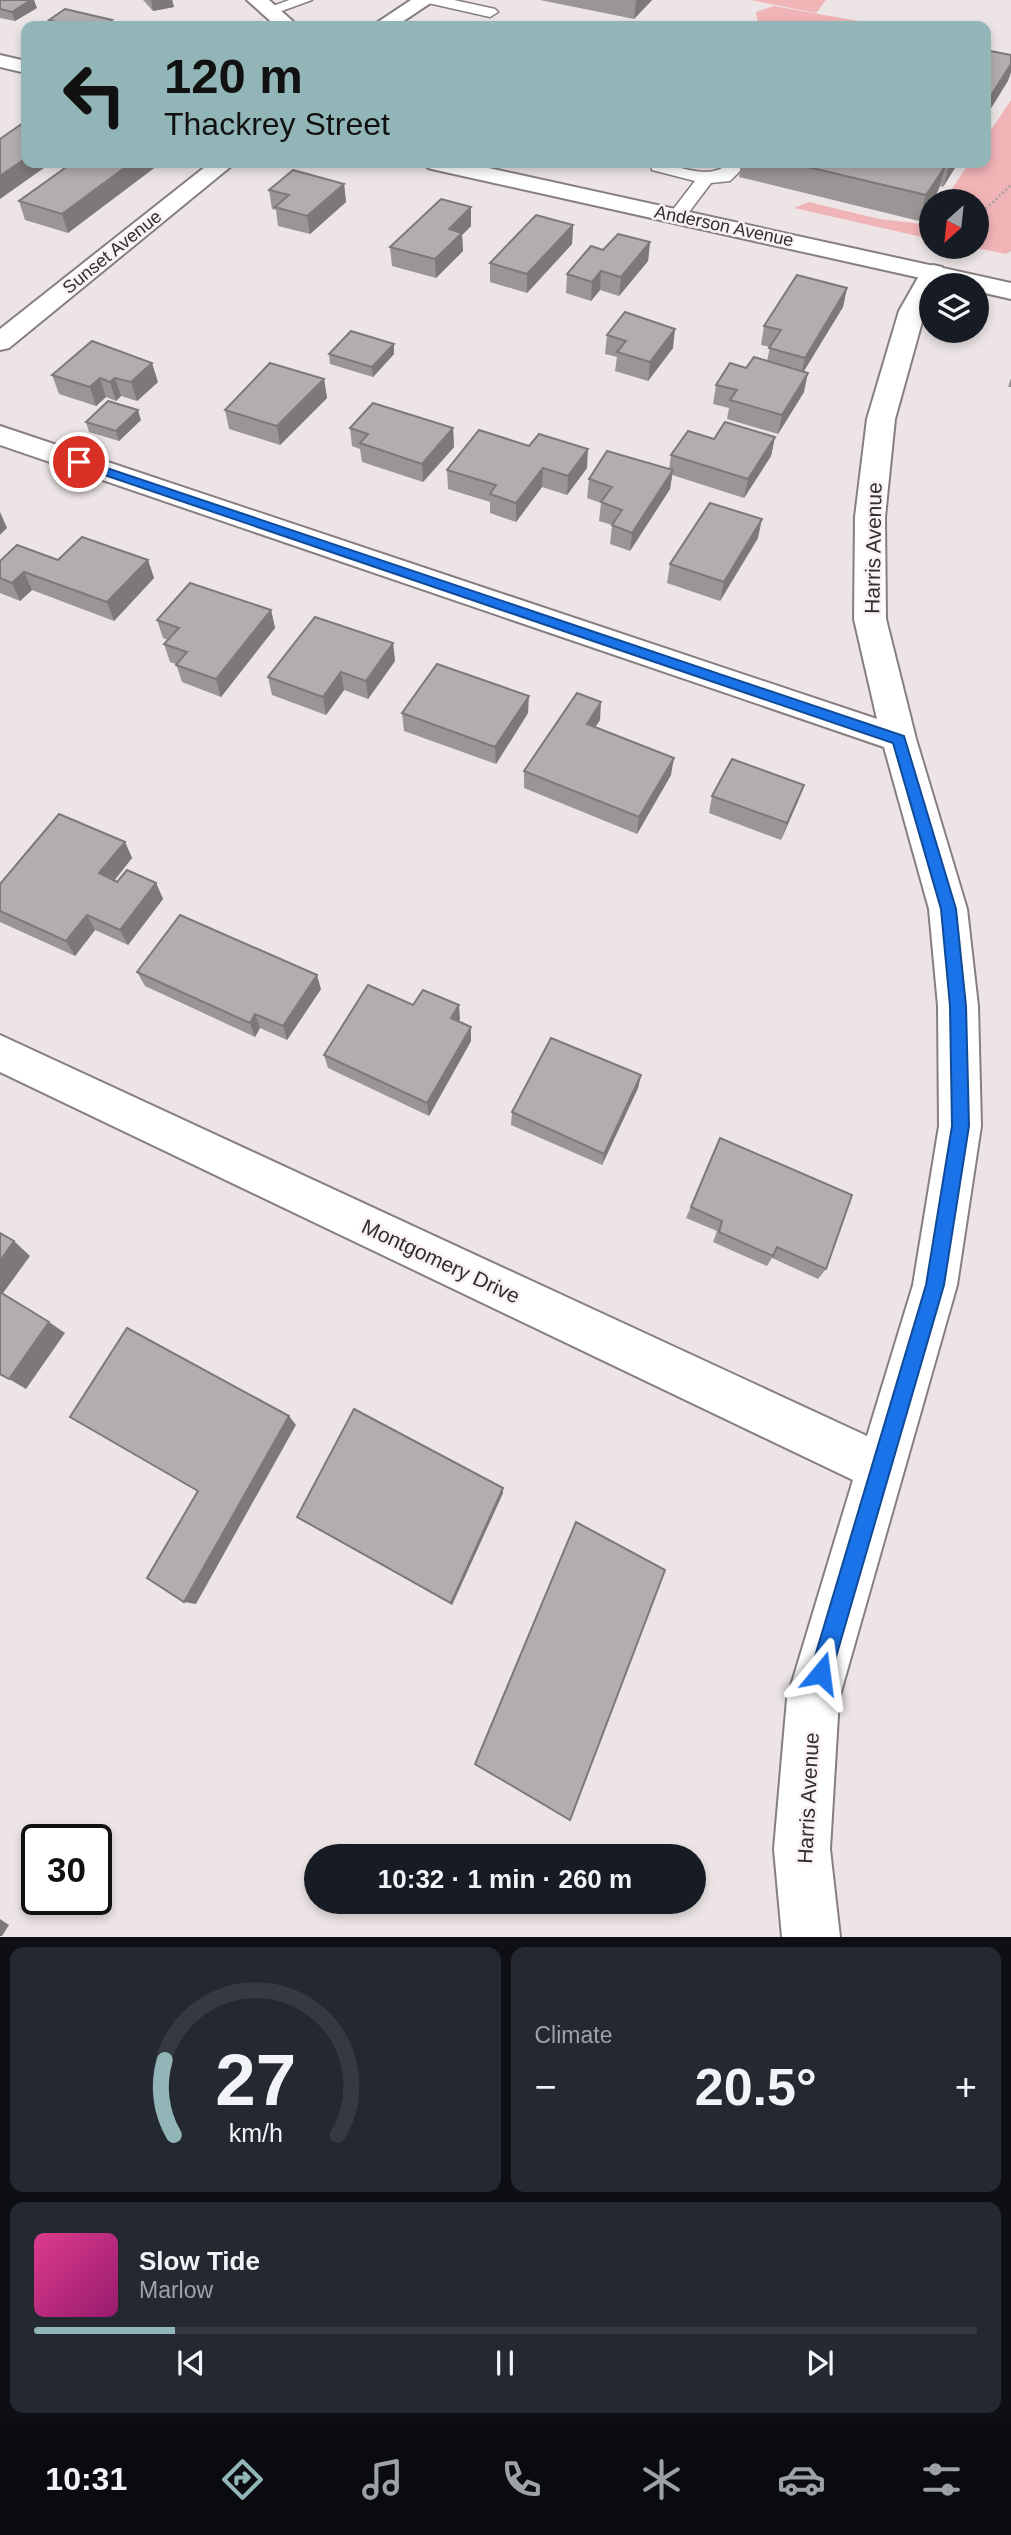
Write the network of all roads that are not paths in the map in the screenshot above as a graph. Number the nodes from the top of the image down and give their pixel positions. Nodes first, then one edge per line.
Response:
1 (305, 0) edge
2 (425, 2) edge
3 (263, 5) edge
4 (491, 12) dead end
5 (282, 21) edge
6 (391, 21) edge
7 (417, 21) edge
8 (0, 61) edge
9 (21, 66) edge
10 (218, 168) edge
11 (459, 168) edge
12 (666, 168) edge
13 (734, 168) edge
14 (706, 178) junction
15 (677, 216) junction
16 (933, 272) junction
17 (1011, 291) edge
18 (0, 342) edge
19 (0, 435) edge
20 (899, 739) junction
21 (0, 1054) edge
22 (882, 1468) junction
23 (811, 1937) edge

1 - 3 lane
2 - 4 lane
2 - 6 street
2 - 7 street
3 - 5 street
8 - 9 street
10 - 18 street, Sunset Avenue
11 - 15 street, Anderson Avenue
12 - 14 lane
13 - 14 lane
14 - 15 lane
15 - 16 street, Anderson Avenue
16 - 17 street, Anderson Avenue
16 - 20 street, Harris Avenue
19 - 20 street
20 - 22 street, Harris Avenue
21 - 22 street, Montgomery Drive
22 - 23 street, Harris Avenue

